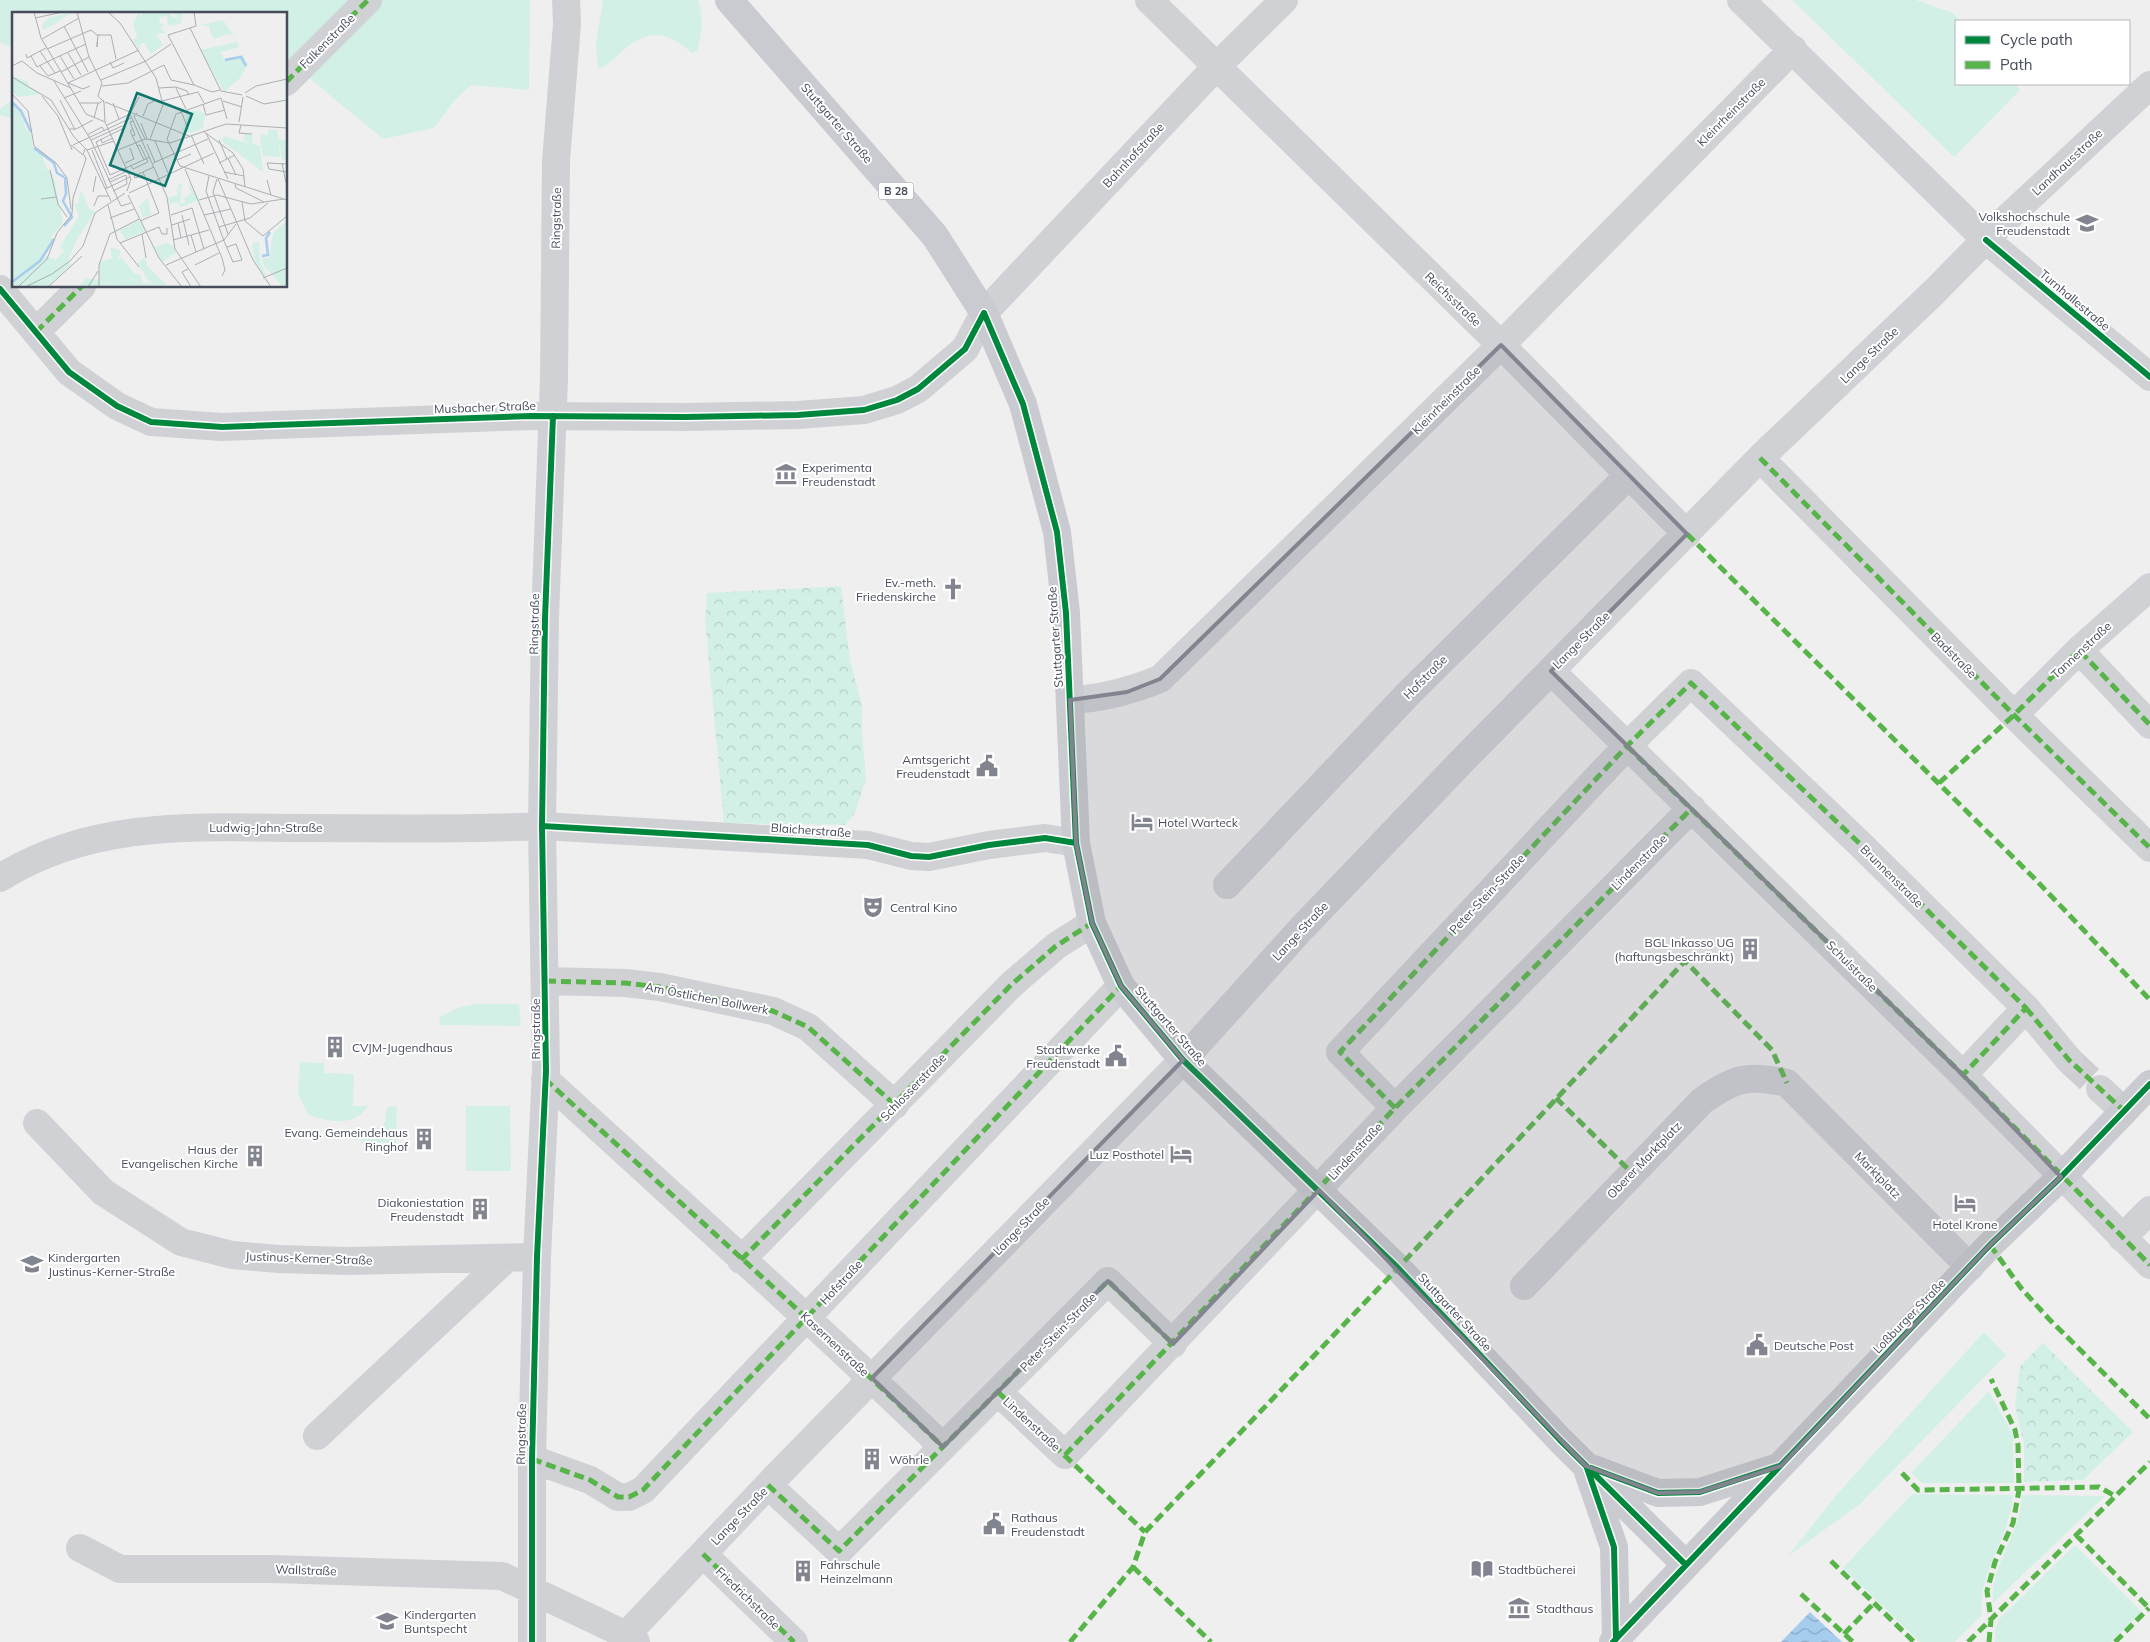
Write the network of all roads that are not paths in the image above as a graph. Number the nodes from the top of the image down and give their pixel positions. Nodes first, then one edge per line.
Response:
1 (368, 0) edge
2 (729, 0) edge
3 (1149, 0) edge
4 (1284, 0) edge
5 (1742, 0) edge
6 (569, 8) edge
7 (1792, 49) junction
8 (1216, 67) junction
9 (288, 80) edge
10 (2150, 85) edge
11 (1986, 240) junction
12 (80, 288) edge
13 (0, 290) edge
14 (984, 313) junction
15 (36, 332) junction
16 (1501, 345) junction
17 (2150, 377) edge
18 (552, 416) junction
19 (1760, 458) junction
20 (1628, 475) junction
21 (1687, 534) junction
22 (2150, 588) edge
23 (2079, 650) junction
24 (1551, 671) junction
25 (1691, 683) joint
26 (1070, 700) junction
27 (2014, 715) junction
28 (2150, 725) edge
29 (1627, 746) junction
30 (1692, 808) junction
31 (542, 826) junction
32 (1076, 843) junction
33 (2150, 848) edge
34 (0, 878) edge
35 (1227, 885) dead end
36 (1092, 923) junction
37 (546, 981) junction
38 (1121, 986) junction
39 (2026, 1008) junction
40 (1183, 1060) junction
41 (2069, 1060) tunnel mouth
42 (1963, 1075) junction
43 (545, 1079) junction
44 (1787, 1083) joint
45 (2150, 1084) edge
46 (2100, 1089) tunnel mouth
47 (894, 1105) junction
48 (1395, 1108) junction
49 (2124, 1111) junction
50 (37, 1123) dead end
51 (2060, 1177) junction
52 (1319, 1190) junction
53 (2150, 1210) edge
54 (2122, 1238) junction
55 (537, 1257) junction
56 (507, 1258) junction
57 (742, 1260) junction
58 (2150, 1265) edge
59 (1970, 1267) junction
60 (1524, 1286) dead end
61 (807, 1317) junction
62 (1174, 1344) junction
63 (872, 1378) junction
64 (999, 1393) junction
65 (317, 1436) dead end
66 (943, 1447) junction
67 (532, 1458) junction
68 (1586, 1466) junction
69 (1780, 1466) junction
70 (768, 1485) junction
71 (80, 1548) dead end
72 (703, 1554) junction
73 (1686, 1565) junction
74 (533, 1592) junction
75 (631, 1639) edge
76 (1614, 1640) edge
77 (532, 1642) edge
78 (794, 1642) edge

1 - 9 street, Falkenstraße
2 - 14 main road, Stuttgarter Straße / B 28
3 - 8 street, Reichsstraße
4 - 8 street, Bahnhofstraße
5 - 7 street, Turnhallestraße
6 - 18 street, Ringstraße
7 - 11 street, Turnhallestraße
7 - 16 street, Kleinrheinstraße
8 - 14 street, Bahnhofstraße
8 - 16 street, Reichsstraße
10 - 11 street, Landhausstraße
11 - 17 street, Turnhallestraße
11 - 19 street, Lange Straße
12 - 15 street
13 - 15 street, Musbacher Straße
14 - 18 street, Musbacher Straße
14 - 26 main road, Stuttgarter Straße / B 28
15 - 18 street, Musbacher Straße
16 - 20 street, Reichsstraße
16 - 26 street, Kleinrheinstraße
18 - 31 street, Ringstraße
19 - 21 street, Lange Straße
19 - 27 street, Badstraße
20 - 21 street, Reichsstraße
20 - 35 street, Hofstraße
21 - 24 street, Lange Straße
22 - 23 street, Tannenstraße
23 - 27 street, Tannenstraße
23 - 28 street
24 - 29 street, Schulstraße
24 - 40 street, Lange Straße
25 - 29 street, Peter-Stein-Straße
25 - 39 street, Brunnenstraße
26 - 32 main road, Stuttgarter Straße / B 28
27 - 33 street, Badstraße
29 - 30 street, Schulstraße
29 - 48 street, Peter-Stein-Straße
30 - 42 street, Schulstraße
30 - 48 street, Lindenstraße
31 - 32 street, Blaicherstraße
31 - 34 street, Ludwig-Jahn-Straße
31 - 37 street, Ringstraße
32 - 36 main road, Stuttgarter Straße / B 28
36 - 38 main road, Stuttgarter Straße / B 28
36 - 47 street, Schlosserstraße
37 - 43 street, Ringstraße
37 - 47 street, Am Östlichen Bollwerk
38 - 40 main road, Stuttgarter Straße / B 28
38 - 61 street, Hofstraße
39 - 41 street, Brunnenstraße
39 - 42 street
40 - 52 main road, Stuttgarter Straße / B 28
40 - 63 street, Lange Straße
42 - 51 street, Schulstraße
43 - 55 street, Ringstraße
43 - 57 street, Kasernenstraße
44 - 59 street, Marktplatz
44 - 60 street, Oberer Marktplatz
45 - 49 main road, Loßburger Straße / B 28
46 - 49 street
47 - 57 street, Schlosserstraße
48 - 52 street, Lindenstraße
49 - 51 main road, Loßburger Straße / B 28
50 - 56 street, Justinus-Kerner-Straße
51 - 54 street, Schulstraße
51 - 59 main road, Loßburger Straße / B 28
52 - 62 street, Lindenstraße
52 - 68 main road, Stuttgarter Straße / B 28
53 - 54 street
54 - 58 street, Schulstraße
55 - 56 street, Justinus-Kerner-Straße
55 - 67 street, Ringstraße
56 - 65 street
57 - 61 street, Kasernenstraße
59 - 69 main road, Loßburger Straße / B 28
61 - 63 street, Kasernenstraße
61 - 67 street, Hofstraße
62 - 64 street, Lindenstraße
62 - 64 street, Peter-Stein-Straße
63 - 66 street, Kasernenstraße
63 - 70 street, Lange Straße
64 - 66 street, Peter-Stein-Straße
66 - 70 street
67 - 74 street, Ringstraße
68 - 69 main road, Stuttgarter Straße / B 28
68 - 73 main road, Stuttgarter Straße / B 28
68 - 76 main road, Stuttgarter Straße / B 28
69 - 73 main road, Loßburger Straße / B 28
70 - 72 street, Lange Straße
71 - 74 street, Wallstraße
72 - 75 street, Lange Straße
72 - 78 street, Friedrichstraße
73 - 76 main road, Loßburger Straße
74 - 75 street, Wallstraße
74 - 77 street, Ringstraße

